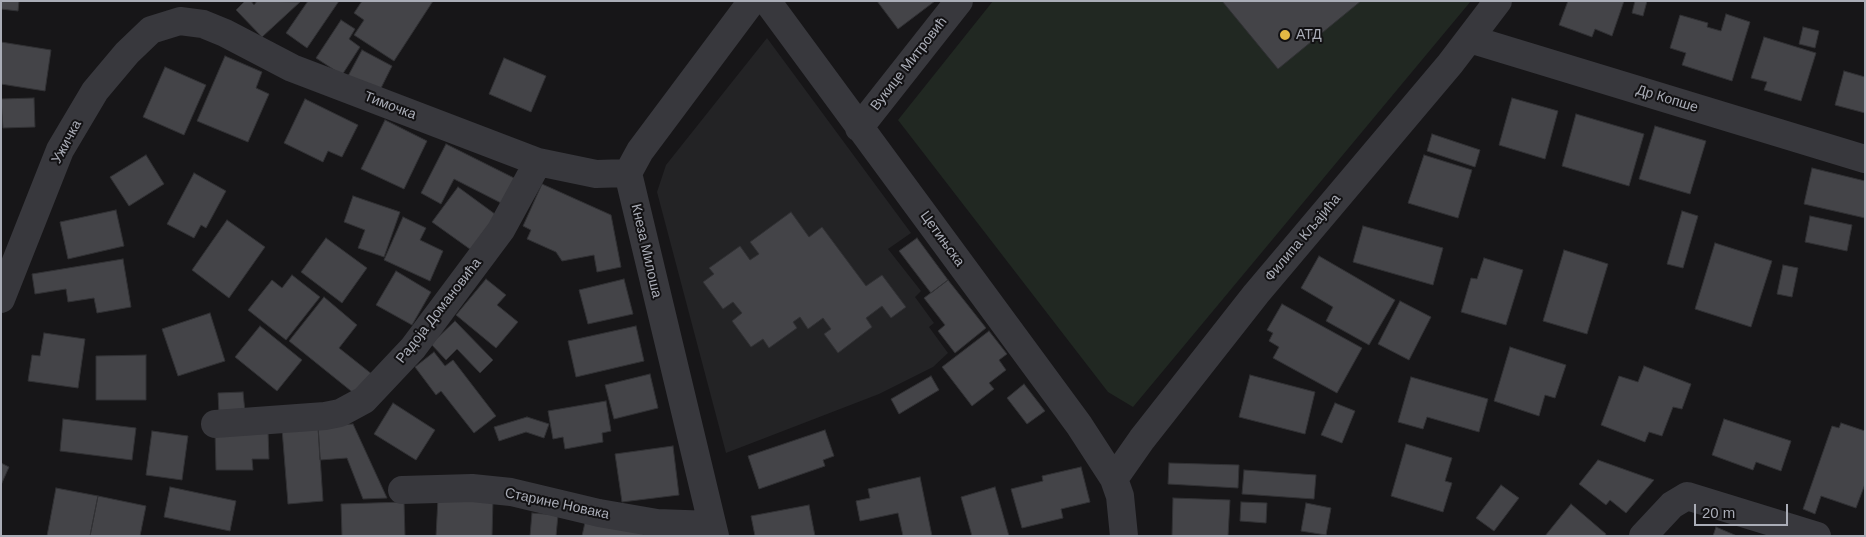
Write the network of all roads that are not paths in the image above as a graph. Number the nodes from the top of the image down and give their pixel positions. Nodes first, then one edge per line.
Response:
1 (752, 1) edge
2 (767, 1) edge
3 (959, 1) edge
4 (1498, 1) edge
5 (176, 11) edge
6 (1470, 39) junction
7 (859, 128) junction
8 (1865, 159) edge
9 (538, 162) junction
10 (628, 173) junction
11 (1, 299) edge
12 (215, 424) dead end
13 (1114, 479) junction
14 (402, 490) dead end
15 (713, 530) edge
16 (1124, 536) edge
17 (1643, 536) edge
18 (1817, 536) edge

1 - 10 street
2 - 7 street, Цетињска
3 - 7 street, Вукице Митровић
4 - 6 street, Филипа Кљајића
5 - 9 street, Тимочка
5 - 11 street, Ужичка
6 - 8 street, Др Копше
6 - 13 street, Филипа Кљајића
7 - 13 street, Цетињска
9 - 10 street, Тимочка
9 - 12 street, Радоја Домановића
10 - 15 street, Кнеза Милоша
13 - 16 street, Цетињска
14 - 15 street, Старине Новака
17 - 18 street

